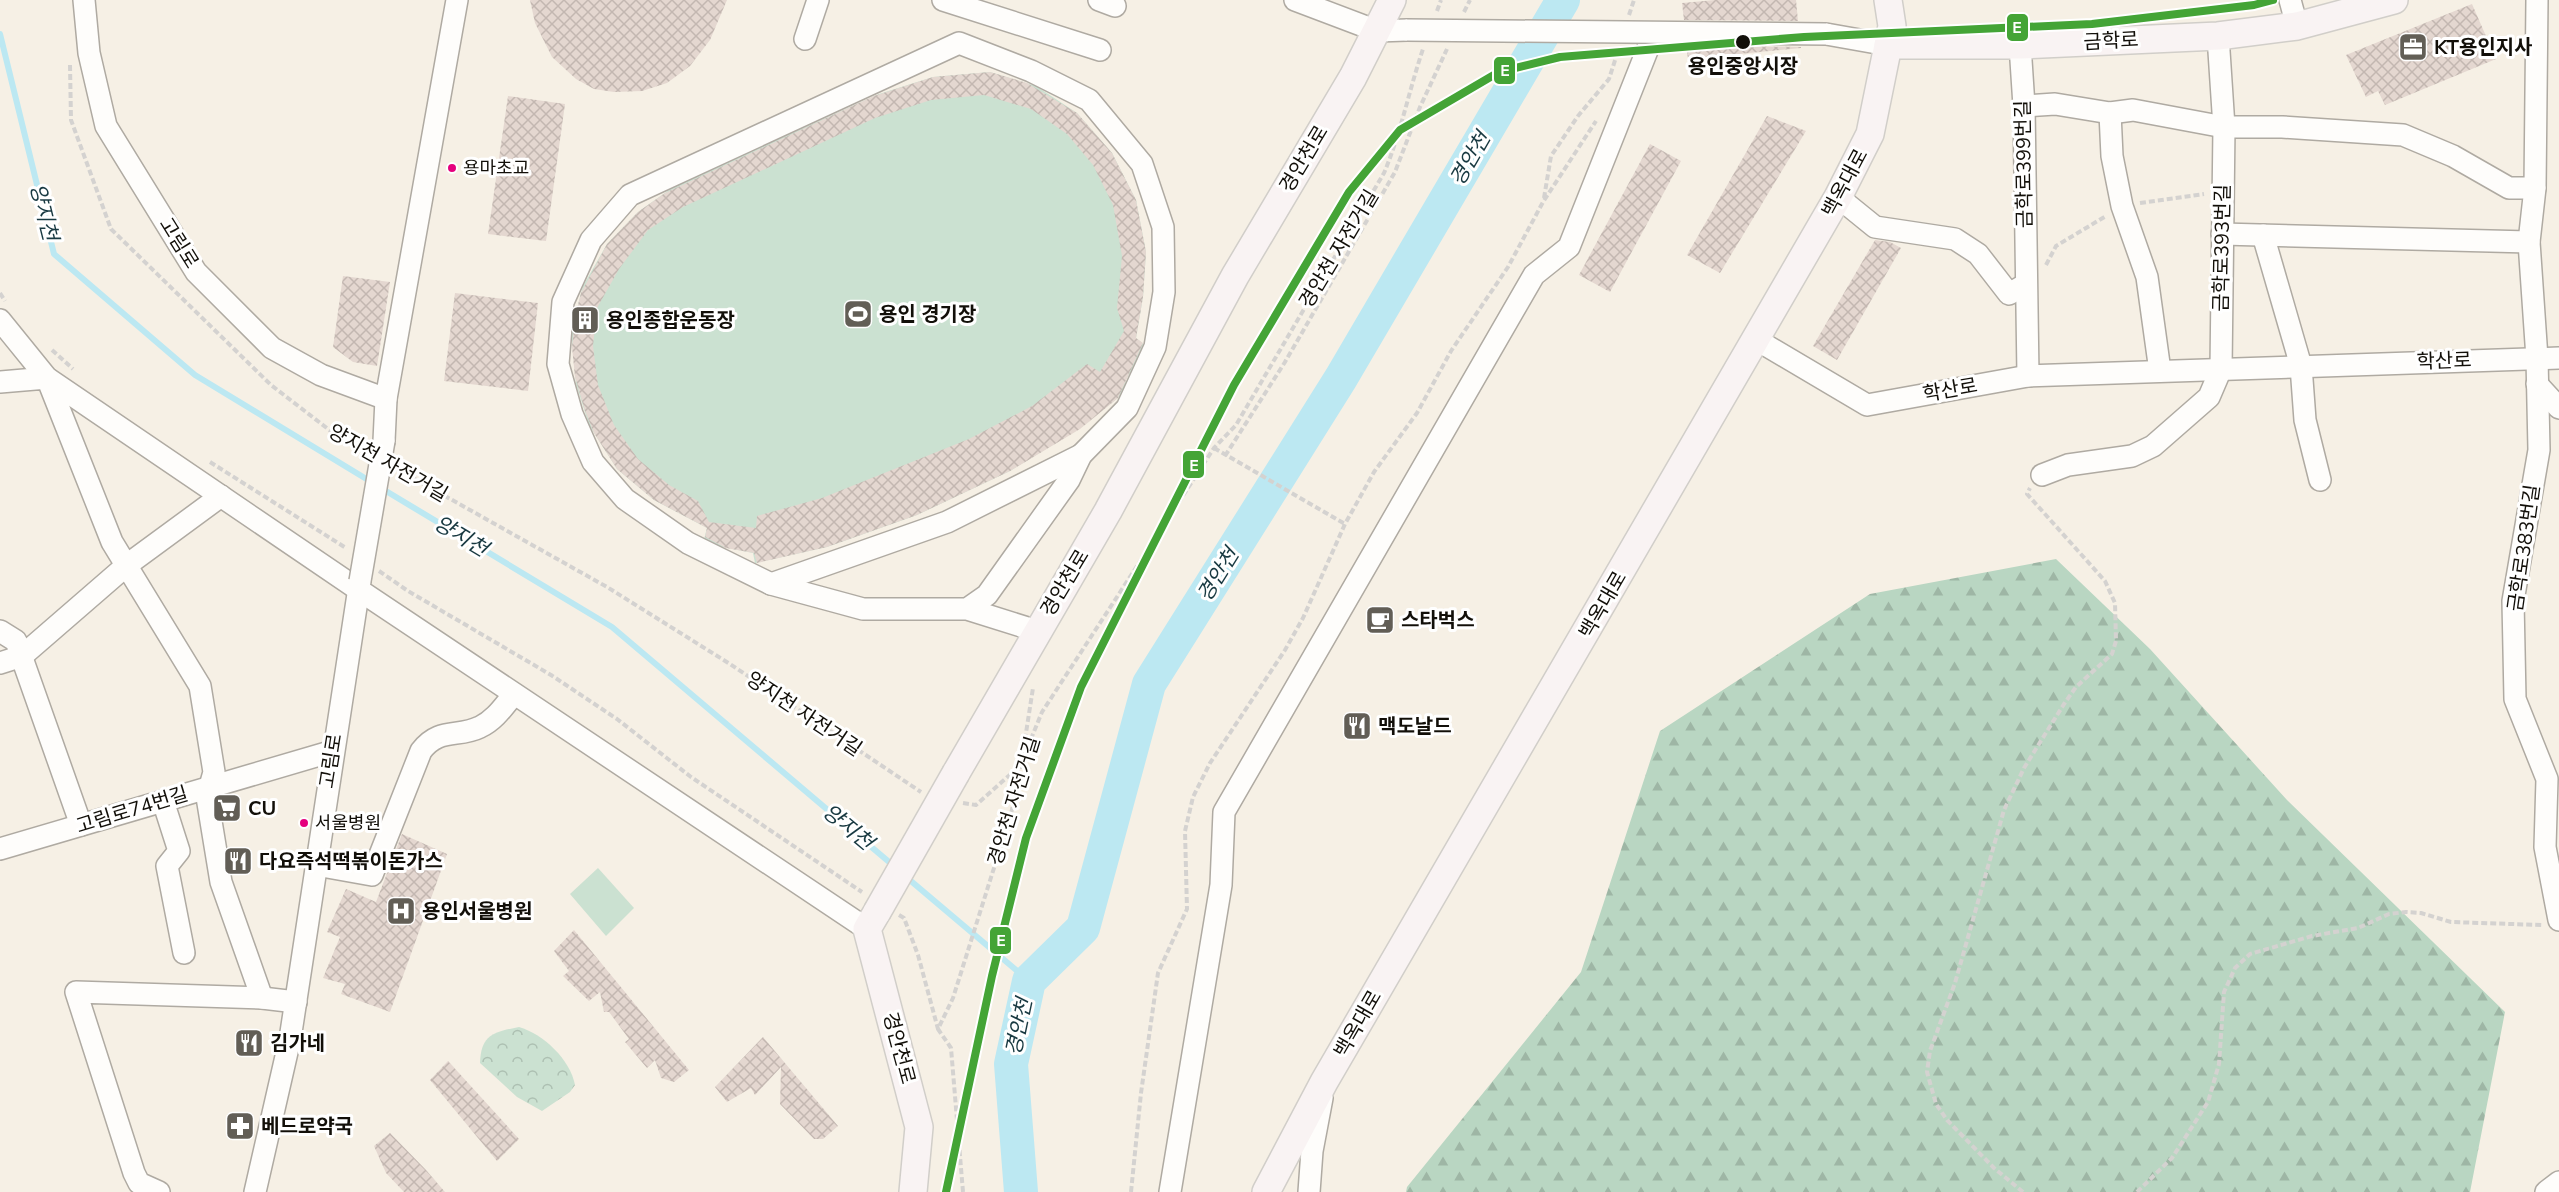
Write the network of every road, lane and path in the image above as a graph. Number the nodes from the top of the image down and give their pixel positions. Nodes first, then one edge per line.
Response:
1 (84, 0) edge
2 (457, 0) edge
3 (818, 0) edge
4 (943, 0) edge
5 (1392, 0) edge
6 (1441, 0) edge
7 (1470, 0) edge
8 (2290, 0) edge
9 (2394, 0) edge
10 (2537, 0) edge
11 (1298, 1) edge
12 (967, 4) edge
13 (1433, 21) dead end
14 (1460, 21) dead end
15 (1889, 24) edge
16 (2297, 26) junction
17 (1377, 31) junction
18 (1654, 33) junction
19 (2218, 36) junction
20 (805, 39) dead end
21 (959, 43) junction
22 (1425, 43) dead end
23 (1450, 43) dead end
24 (2020, 45) junction
25 (1100, 51) dead end
26 (69, 56) dead end
27 (1617, 56) dead end
28 (2024, 106) junction
29 (2110, 113) junction
30 (2224, 127) junction
31 (2535, 188) junction
32 (1838, 197) junction
33 (1543, 202) dead end
34 (2222, 234) junction
35 (2264, 235) junction
36 (2529, 242) junction
37 (2026, 284) junction
38 (0, 293) edge
39 (3, 311) edge
40 (1757, 340) junction
41 (46, 344) dead end
42 (2537, 358) junction
43 (2559, 358) edge
44 (2301, 366) junction
45 (2221, 369) junction
46 (2160, 371) junction
47 (80, 374) dead end
48 (2028, 376) junction
49 (47, 378) junction
50 (0, 382) edge
51 (2537, 384) junction
52 (386, 399) junction
53 (2559, 408) edge
54 (378, 448) junction
55 (1214, 448) junction
56 (1081, 456) junction
57 (1225, 456) junction
58 (208, 461) dead end
59 (393, 467) dead end
60 (2042, 475) joint
61 (2319, 480) dead end
62 (221, 496) junction
63 (1345, 524) dead end
64 (349, 550) dead end
65 (127, 565) junction
66 (363, 578) junction
67 (771, 584) junction
68 (967, 609) junction
69 (0, 631) edge
70 (1033, 638) junction
71 (22, 656) junction
72 (0, 663) edge
73 (514, 694) junction
74 (333, 751) junction
75 (1021, 765) junction
76 (2553, 778) edge
77 (211, 787) junction
78 (928, 797) dead end
79 (163, 801) junction
80 (957, 802) dead end
81 (81, 825) junction
82 (0, 849) edge
83 (316, 865) junction
84 (876, 912) junction
85 (2553, 922) edge
86 (184, 953) dead end
87 (262, 998) junction
88 (296, 1002) junction
89 (938, 1029) junction
90 (1324, 1082) junction
91 (2559, 1182) edge
92 (159, 1192) edge
93 (255, 1192) edge
94 (913, 1192) edge
95 (963, 1192) edge
96 (1170, 1192) edge
97 (1266, 1192) edge
98 (1309, 1192) edge
99 (2023, 1192) edge
100 (2137, 1192) edge
101 (2546, 1192) edge

1 - 52 street, 고림로
2 - 52 street, 고림로
3 - 20 street
4 - 12 street
5 - 17 main road, 경안천로
6 - 13 path
7 - 14 path
8 - 16 street
9 - 16 main road, 금학로
10 - 31 street, 금학로383번길
11 - 17 street
12 - 21 street
12 - 25 street
15 - 18 street, 금학로, bridge
15 - 24 main road, 금학로
15 - 32 main road, 백옥대로
16 - 19 main road, 금학로
17 - 18 street, 금학로, bridge
17 - 70 main road, 경안천로
18 - 96 street
19 - 24 main road, 금학로
19 - 30 street, 금학로393번길
21 - 56 street
21 - 67 street
22 - 55 path, 경안천 자전거길
23 - 57 path
24 - 28 street, 금학로399번길
26 - 54 path, 양지천 자전거길
27 - 33 path
28 - 29 street
28 - 37 street, 금학로399번길
29 - 30 street
29 - 46 street
30 - 31 street
30 - 34 street, 금학로393번길
31 - 36 street, 금학로383번길
32 - 37 street
32 - 40 main road, 백옥대로
34 - 35 street
34 - 45 street, 금학로393번길
35 - 36 street
35 - 44 street
36 - 42 street, 금학로383번길
37 - 48 street, 금학로399번길
38 - 39 path
39 - 49 street
40 - 48 street, 학산로
40 - 90 main road, 백옥대로
41 - 47 path
42 - 43 street, 학산로
42 - 44 street, 학산로
42 - 51 street, 금학로383번길
44 - 45 street, 학산로
44 - 61 street
45 - 46 street, 학산로
45 - 60 street
46 - 48 street, 학산로
49 - 50 street
49 - 62 street
49 - 65 street
51 - 53 street
51 - 76 street, 금학로383번길
52 - 54 street, 고림로
54 - 66 street, 고림로, bridge
55 - 57 path
55 - 75 path, 경안천 자전거길
56 - 67 street
56 - 68 street
57 - 63 path
58 - 64 path
59 - 78 path, 양지천 자전거길
60 - 99 path
62 - 65 street
62 - 66 street
65 - 71 street
65 - 77 street
66 - 73 street
66 - 74 street, 고림로
66 - 84 path
67 - 68 street
68 - 70 street
69 - 71 street
70 - 75 path
70 - 84 main road, 경안천로, bridge
71 - 72 street
71 - 81 street
73 - 83 street
73 - 84 street
74 - 77 street, 고림로74번길
74 - 83 street, 고림로
75 - 80 path
75 - 89 path, 경안천 자전거길
76 - 85 street, 금학로383번길
77 - 79 street, 고림로74번길
77 - 87 street
79 - 81 street, 고림로74번길
79 - 86 street
81 - 82 street, 고림로74번길
83 - 88 street, 고림로
84 - 89 path
84 - 94 main road, 경안천로
85 - 100 path
87 - 88 street
87 - 92 street
88 - 93 street, 고림로
89 - 95 path
90 - 97 main road, 백옥대로
90 - 98 street
91 - 101 street

